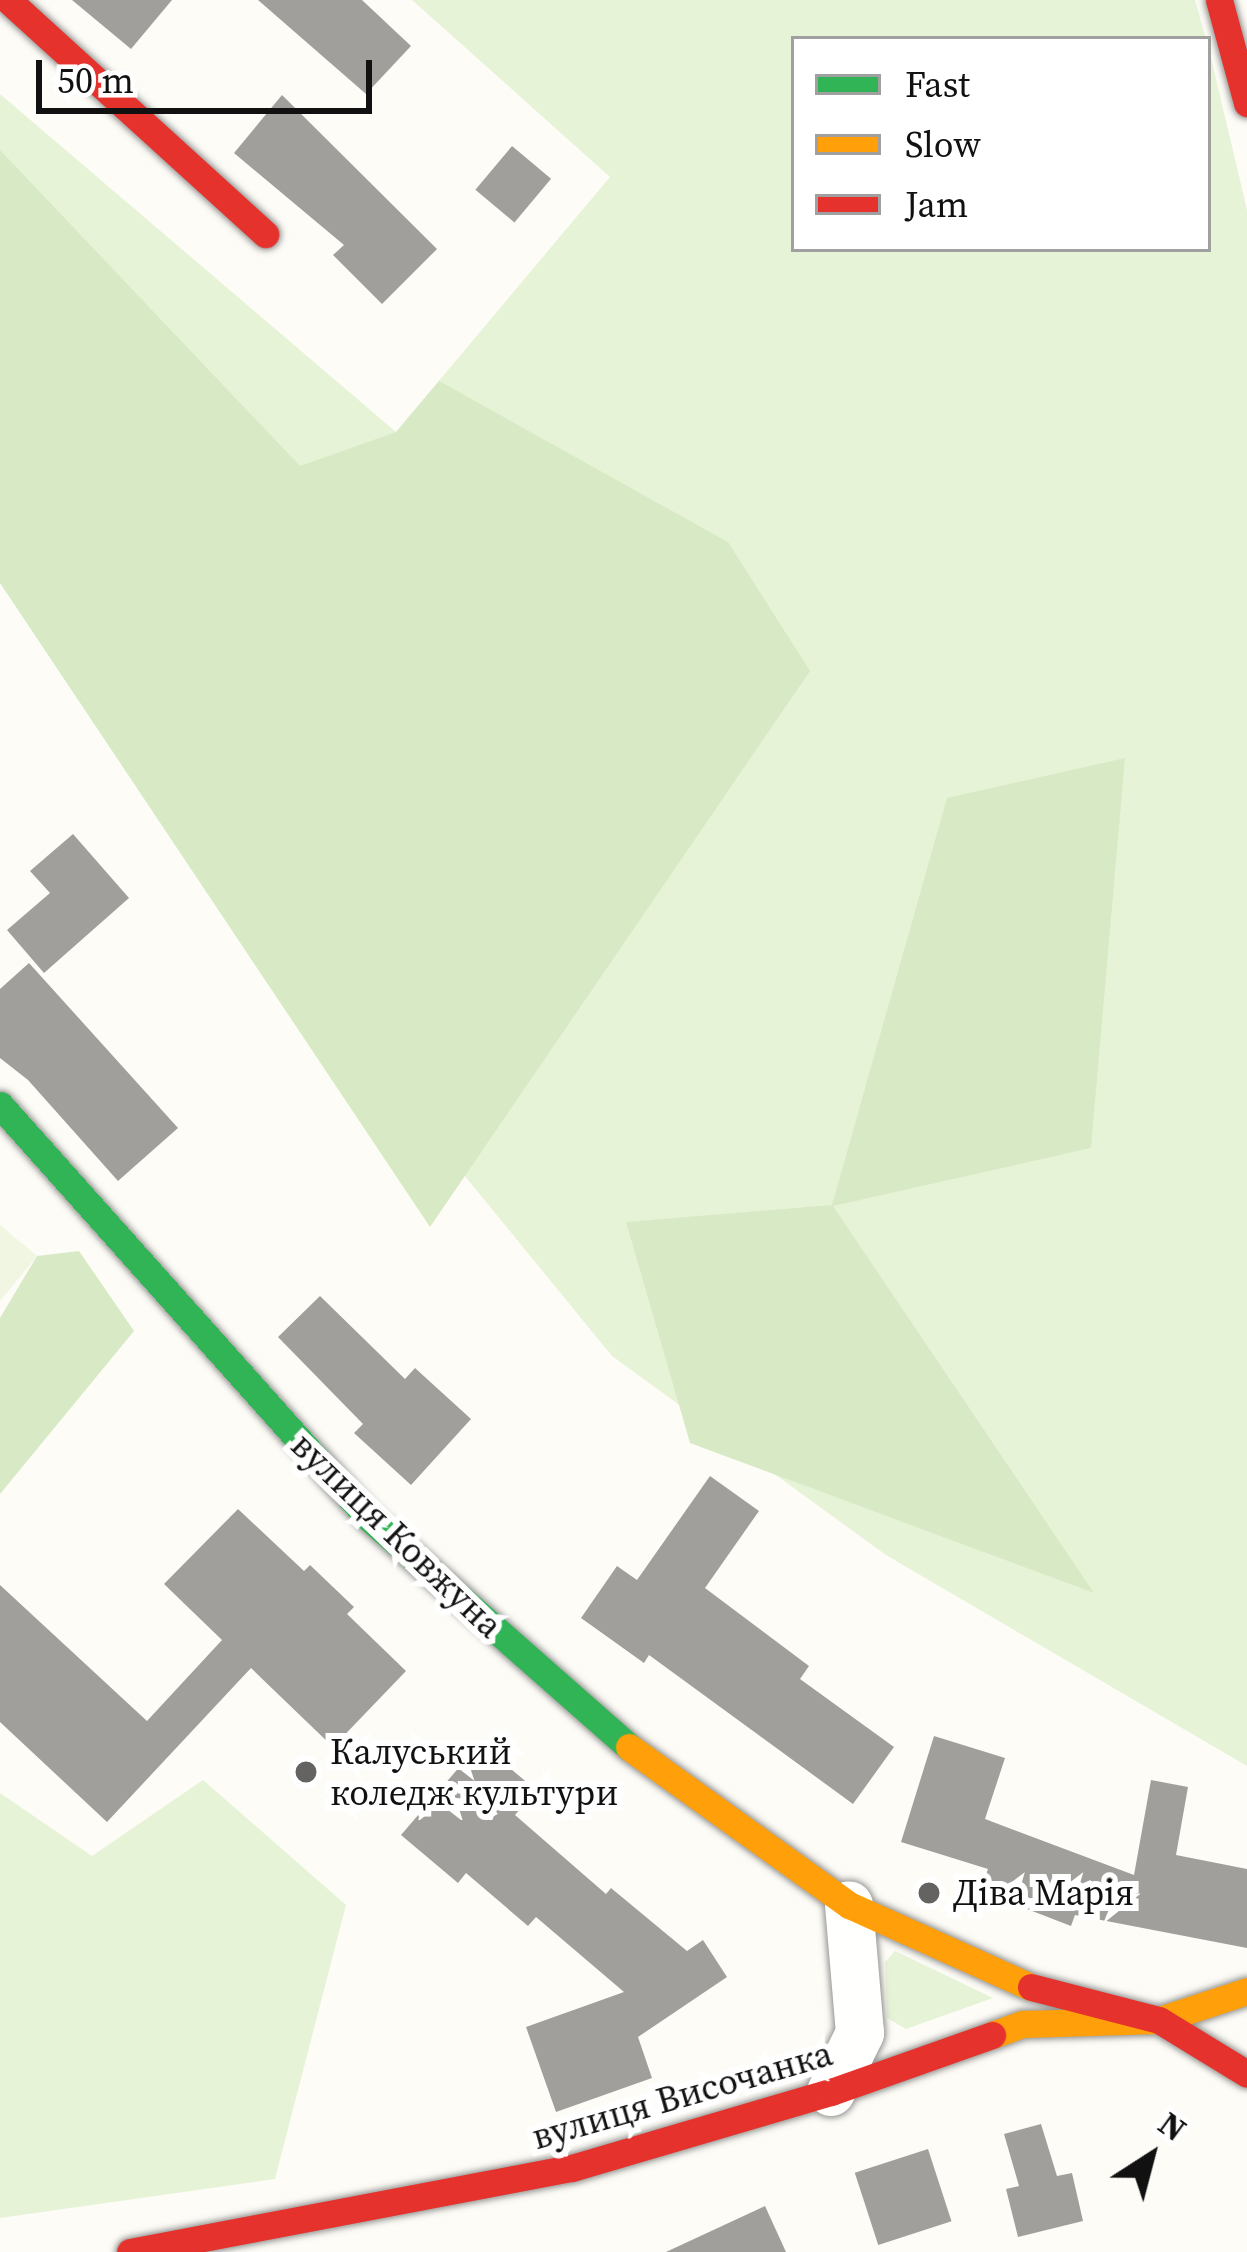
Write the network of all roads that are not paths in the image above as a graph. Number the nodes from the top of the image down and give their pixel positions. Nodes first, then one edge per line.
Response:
1 (8, 0) edge
2 (1219, 0) edge
3 (1247, 103) edge
4 (266, 234) dead end
5 (0, 1105) edge
6 (849, 1905) junction
7 (1247, 1991) edge
8 (1159, 2020) junction
9 (1247, 2074) edge
10 (831, 2092) junction
11 (130, 2252) edge

1 - 4 street
2 - 3 street
5 - 6 street, вулиця Ковжуна
6 - 8 street, вулиця Ковжуна
6 - 10 street
7 - 8 street, вулиця Височанка
8 - 9 street, вулиця Ковжуна
8 - 10 street, вулиця Височанка
10 - 11 street, вулиця Височанка

